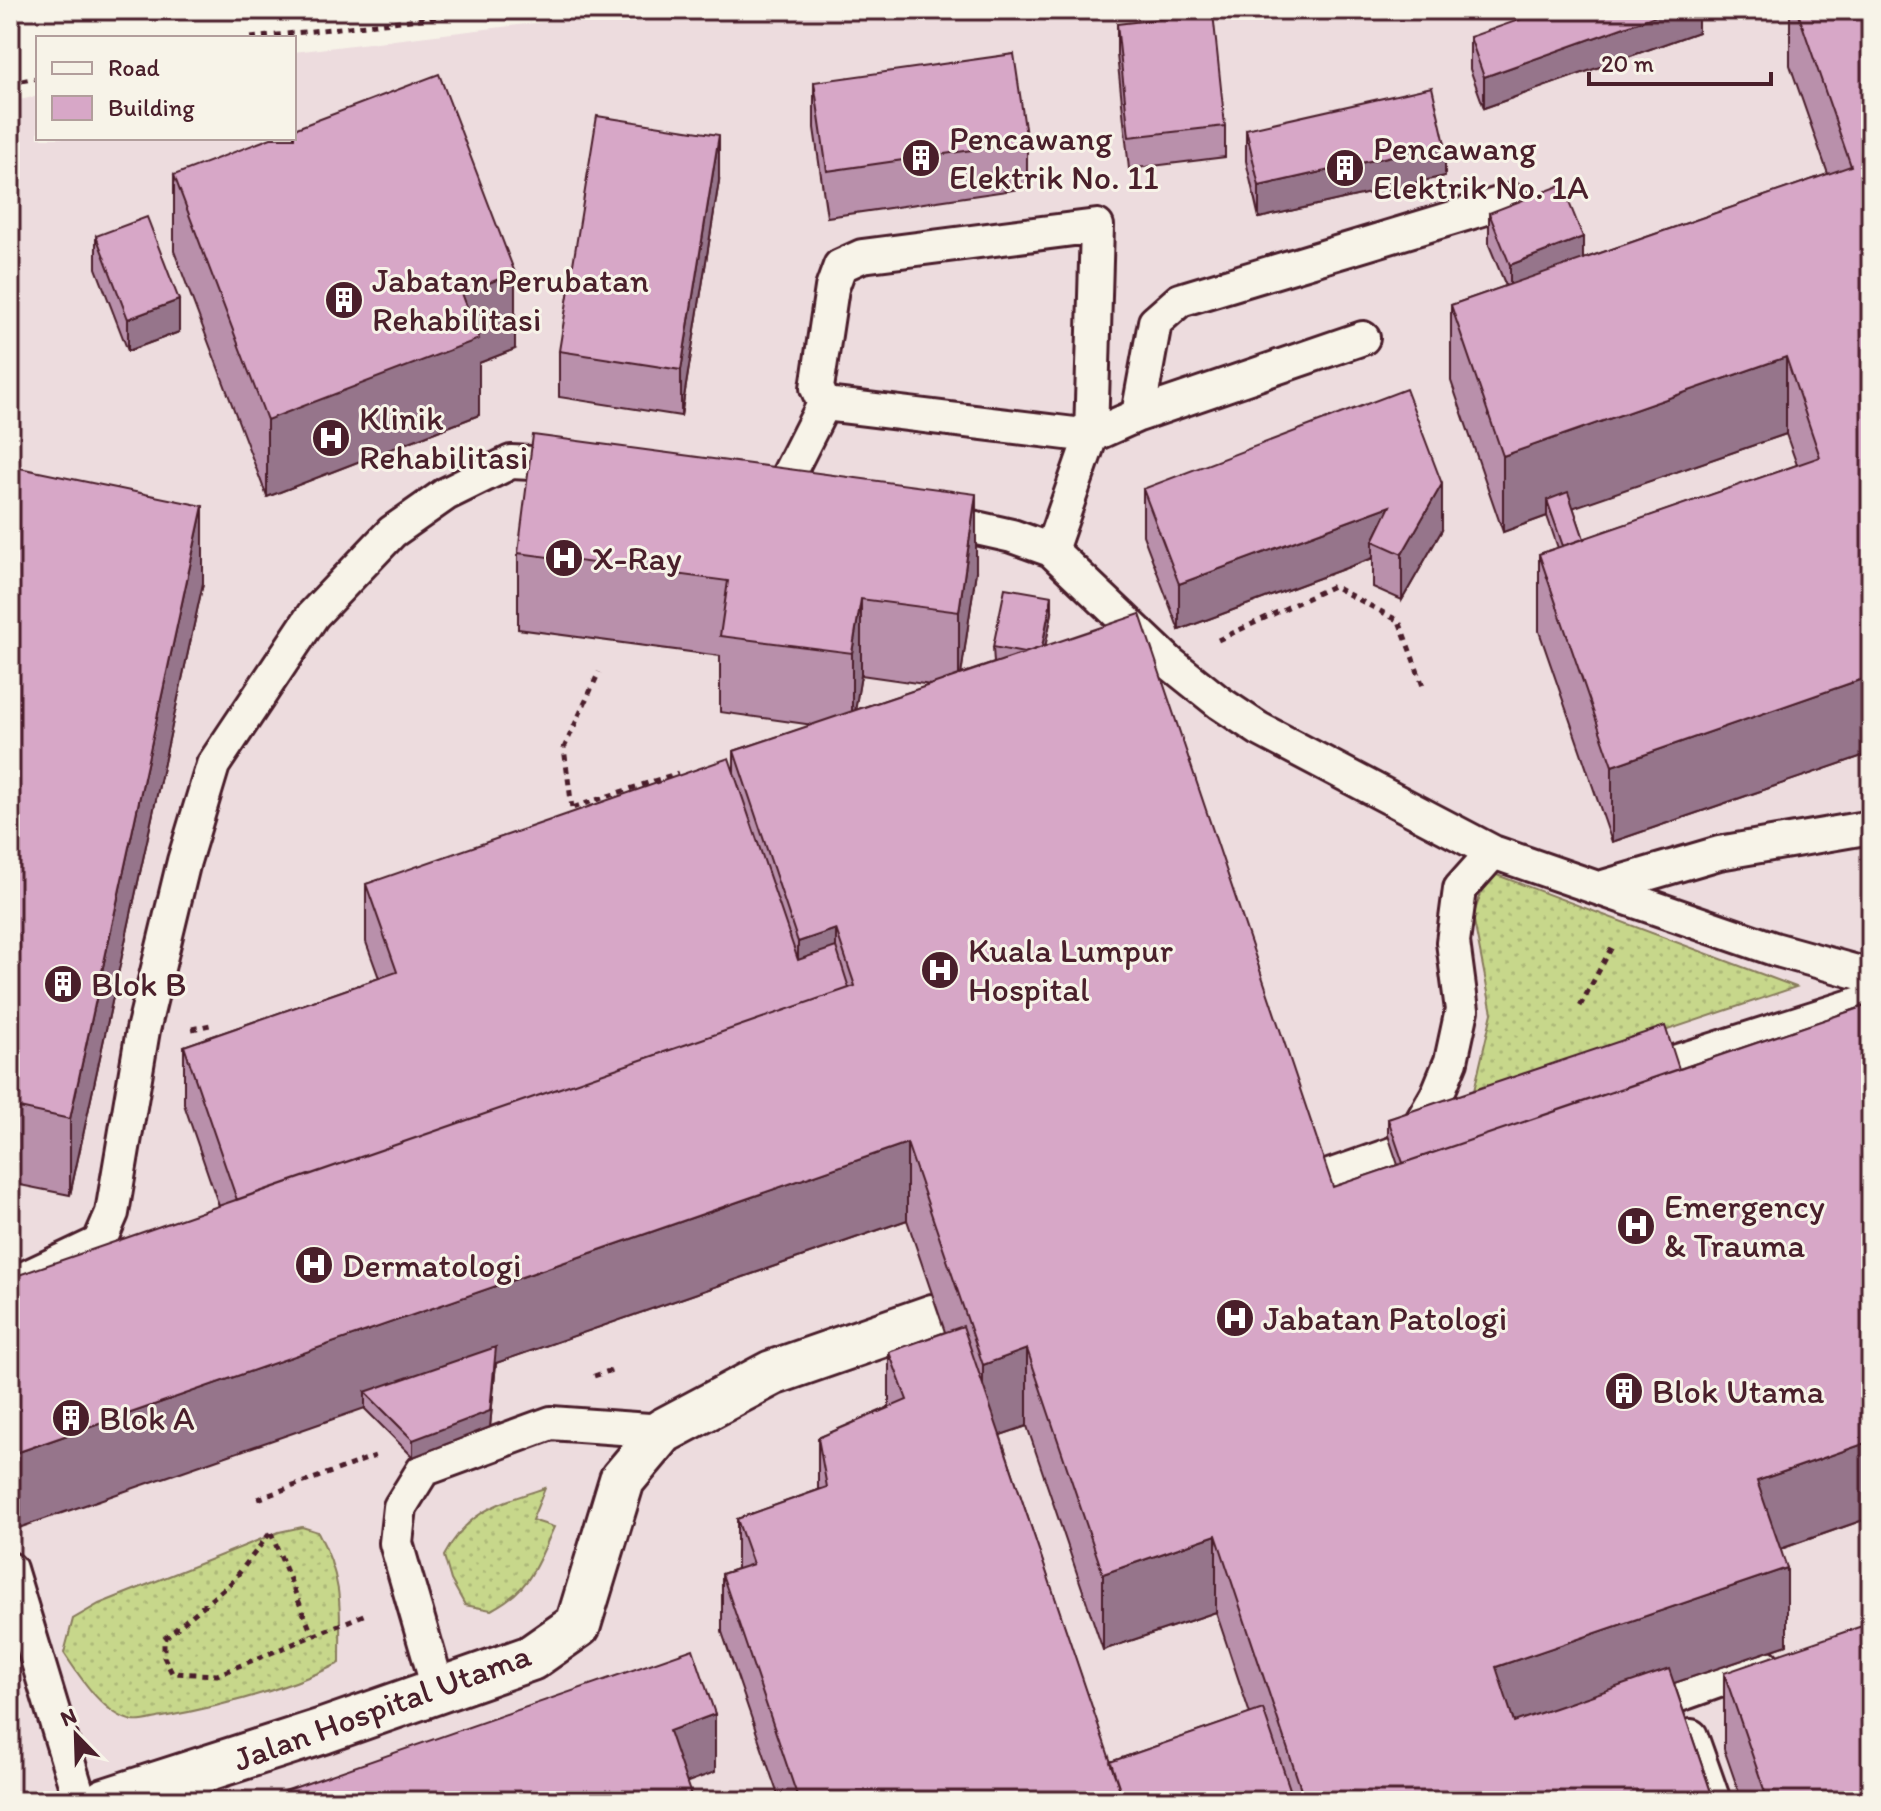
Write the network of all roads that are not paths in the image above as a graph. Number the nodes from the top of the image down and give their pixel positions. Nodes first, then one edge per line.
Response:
1 (1512, 200) edge
2 (1363, 338) dead end
3 (824, 404) junction
4 (1138, 415) junction
5 (1091, 436) junction
6 (612, 467) edge
7 (779, 490) edge
8 (902, 512) edge
9 (1051, 550) junction
10 (1871, 827) edge
11 (1493, 852) junction
12 (1603, 887) junction
13 (1871, 976) edge
14 (1871, 1006) edge
15 (1578, 1099) edge
16 (1488, 1128) edge
17 (1415, 1151) junction
18 (1467, 1169) edge
19 (1316, 1187) edge
20 (10, 1285) edge
21 (933, 1317) dead end
22 (663, 1431) junction
23 (10, 1569) edge
24 (1796, 1653) edge
25 (438, 1688) junction
26 (1677, 1697) junction
27 (1608, 1721) edge
28 (125, 1797) edge
29 (80, 1801) edge
30 (1714, 1801) edge

1 - 4 lane
2 - 4 lane
3 - 5 lane
3 - 5 lane
3 - 7 lane
4 - 5 lane
5 - 9 lane
6 - 20 lane
8 - 9 lane
9 - 11 lane
10 - 12 lane
11 - 12 lane
11 - 17 lane
12 - 13 lane
14 - 15 street
16 - 17 street
17 - 18 lane
17 - 19 street
21 - 22 street, Jalan Hospital Utama
22 - 25 street, Jalan Hospital Utama
22 - 25 lane
23 - 29 lane
24 - 26 lane
25 - 28 street, Jalan Hospital Utama
26 - 27 lane
26 - 30 lane

